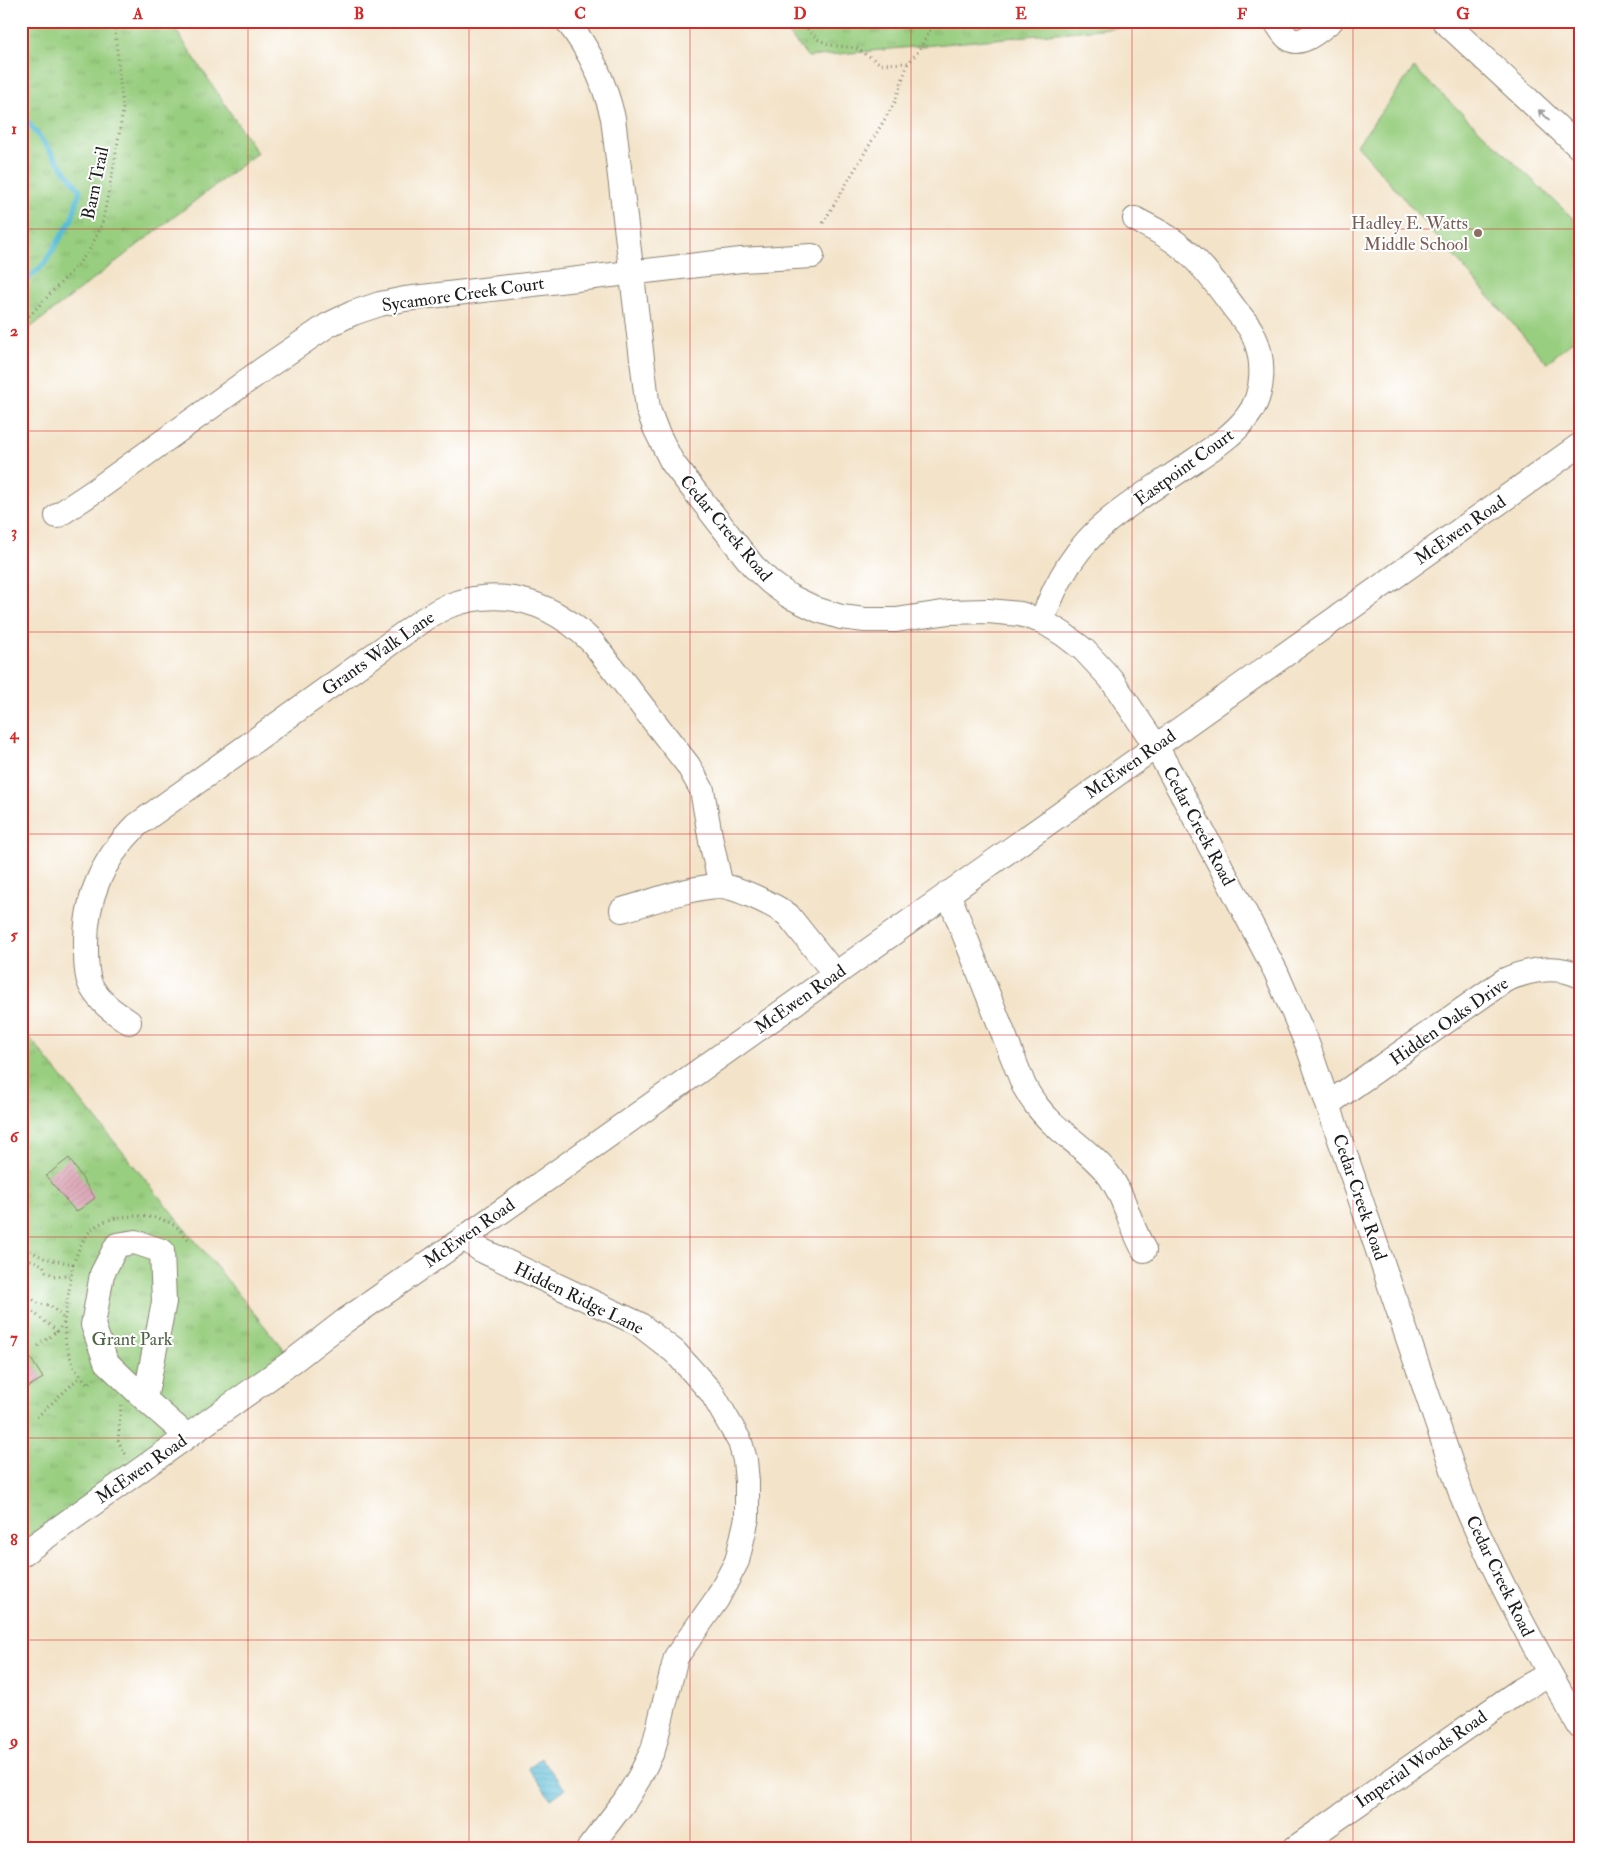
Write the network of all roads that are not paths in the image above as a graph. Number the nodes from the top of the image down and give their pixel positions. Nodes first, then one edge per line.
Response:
1 (567, 21) edge
2 (1275, 21) edge
3 (1331, 21) edge
4 (1444, 21) edge
5 (1580, 148) edge
6 (1136, 219) dead end
7 (812, 256) dead end
8 (632, 272) junction
9 (1580, 445) edge
10 (57, 516) dead end
11 (1042, 621) junction
12 (1156, 746) junction
13 (721, 886) junction
14 (948, 893) junction
15 (622, 910) dead end
16 (835, 974) junction
17 (1580, 976) edge
18 (130, 1022) dead end
19 (1328, 1104) junction
20 (464, 1238) junction
21 (1144, 1250) dead end
22 (145, 1399) junction
23 (187, 1436) junction
24 (21, 1555) edge
25 (1549, 1674) junction
26 (1580, 1728) edge
27 (589, 1848) edge
28 (1295, 1848) edge

1 - 8 street, Cedar Creek Road
2 - 3 street
5 -> 4 street
6 - 11 street, Eastpoint Court
7 - 8 street, Sycamore Creek Court
8 - 10 street, Sycamore Creek Court
8 - 11 street, Cedar Creek Road
9 - 12 street, McEwen Road
11 - 12 street, Cedar Creek Road
12 - 14 street, McEwen Road
12 - 19 street, Cedar Creek Road
13 - 15 street
13 - 16 street
13 - 18 street, Grants Walk Lane
14 - 16 street, McEwen Road
14 - 21 street
16 - 20 street, McEwen Road
17 - 19 street, Hidden Oaks Drive
19 - 25 street, Cedar Creek Road
20 - 23 street, McEwen Road
20 - 27 street, Hidden Ridge Lane
22 - 22 street
22 - 23 street
23 - 24 street, McEwen Road
25 - 26 street, Cedar Creek Road
25 - 28 street, Imperial Woods Road

